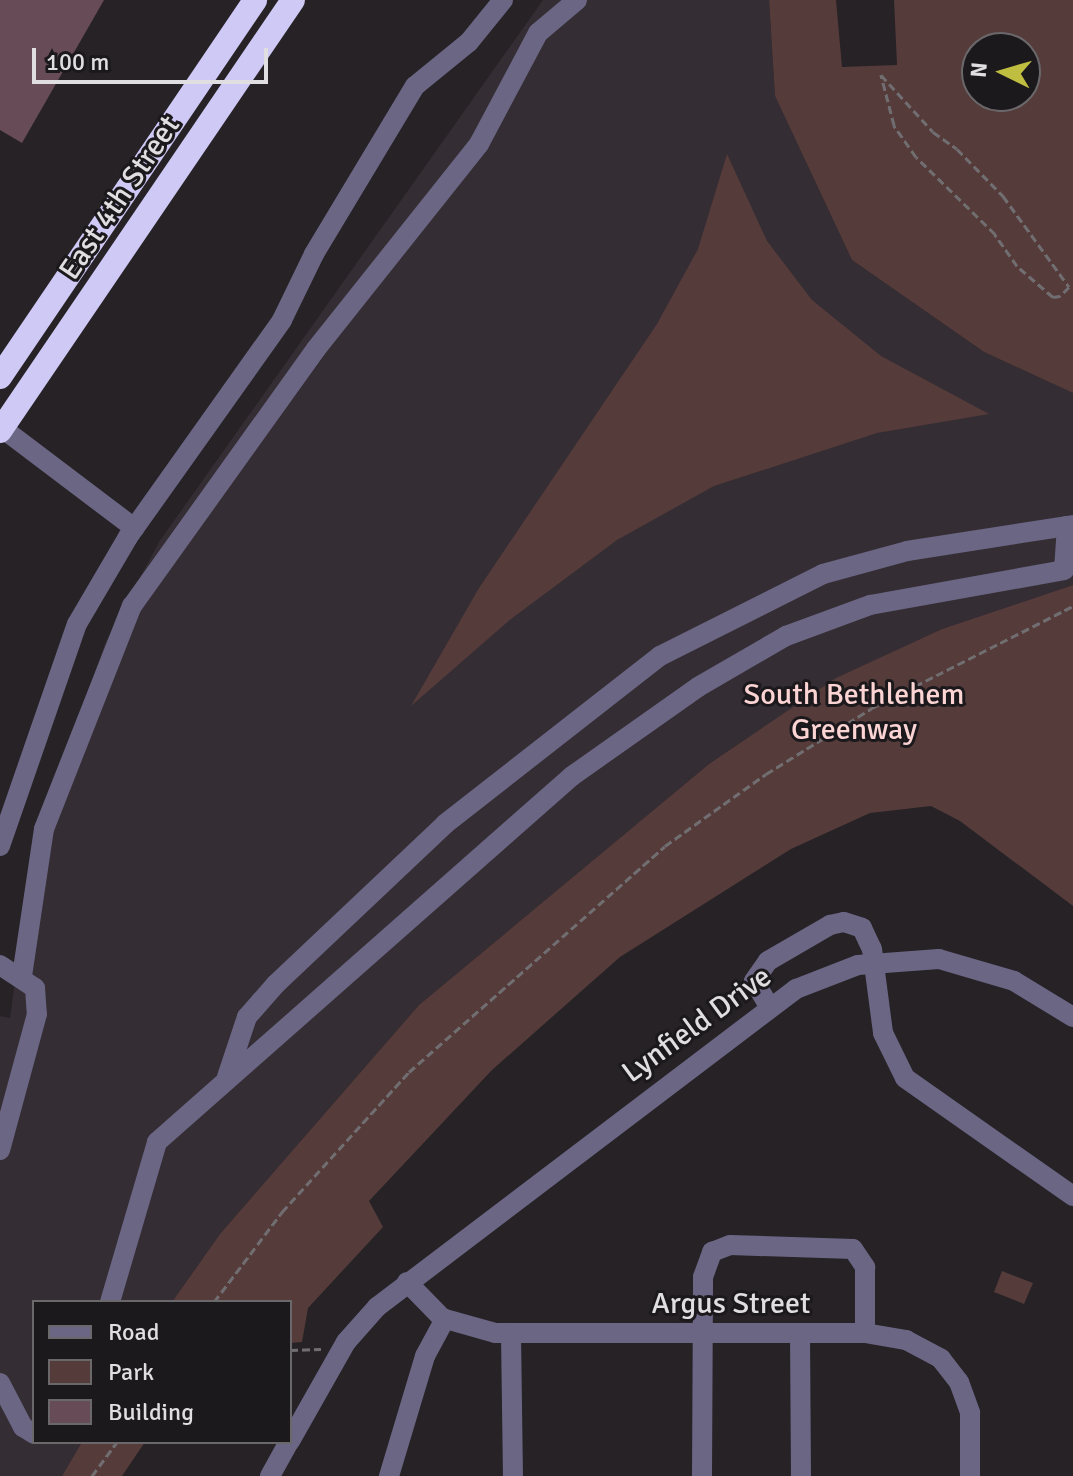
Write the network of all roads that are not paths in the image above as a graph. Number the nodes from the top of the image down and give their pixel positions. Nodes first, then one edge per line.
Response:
1 (255, 0) edge
2 (293, 0) edge
3 (503, 0) edge
4 (577, 0) edge
5 (0, 377) edge
6 (1, 430) edge
7 (1070, 526) edge
8 (134, 528) junction
9 (0, 846) edge
10 (874, 962) junction
11 (0, 965) edge
12 (22, 976) junction
13 (769, 1006) junction
14 (1073, 1017) edge
15 (227, 1077) junction
16 (0, 1150) edge
17 (1073, 1196) edge
18 (403, 1285) junction
19 (111, 1300) edge
20 (445, 1319) junction
21 (865, 1333) junction
22 (702, 1334) junction
23 (800, 1334) junction
24 (511, 1335) junction
25 (0, 1383) edge
26 (32, 1433) edge
27 (292, 1438) edge
28 (289, 1444) edge
29 (270, 1476) edge
30 (389, 1476) edge
31 (513, 1476) edge
32 (702, 1476) edge
33 (801, 1476) edge
34 (970, 1476) edge

1 - 5 highway, East 4th Street
2 - 6 highway, East 4th Street
3 - 8 street
4 - 12 street
6 - 8 street
7 - 15 street
7 - 15 street
8 - 9 street
10 - 13 street, Lynfield Drive
10 - 13 street
10 - 14 street, Lynfield Drive
10 - 17 street
11 - 12 street
12 - 16 street
13 - 18 street, Lynfield Drive
15 - 19 street
18 - 20 street
18 - 27 street, Lynfield Drive
20 - 24 street, Argus Street
20 - 30 street
21 - 22 street
21 - 23 street, Argus Street
21 - 34 street, Argus Street
22 - 23 street, Argus Street
22 - 24 street, Argus Street
22 - 32 street
23 - 33 street
24 - 31 street
25 - 26 street
28 - 29 street, Lynfield Drive

